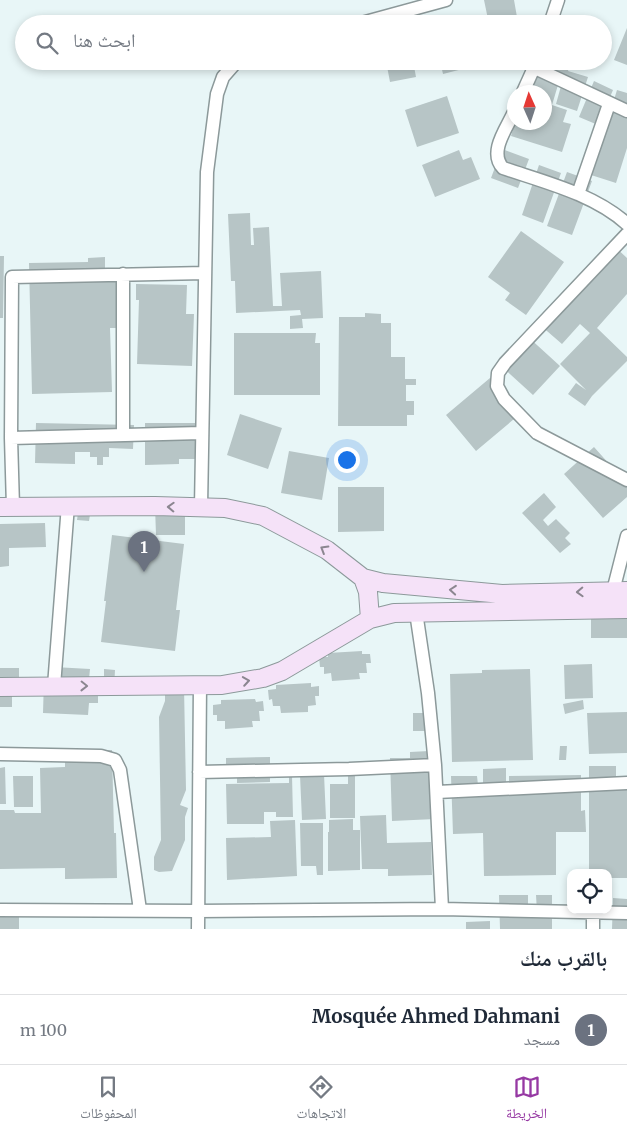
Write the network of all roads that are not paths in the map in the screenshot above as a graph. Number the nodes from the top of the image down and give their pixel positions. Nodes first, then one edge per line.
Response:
1 (446, 0) edge
2 (558, 0) edge
3 (391, 15) edge
4 (553, 15) edge
5 (228, 70) edge
6 (534, 70) edge
7 (545, 70) edge
8 (526, 85) edge
9 (609, 104) junction
10 (627, 111) edge
11 (507, 127) edge
12 (578, 194) junction
13 (627, 224) edge
14 (627, 234) edge
15 (205, 273) junction
16 (123, 274) junction
17 (6, 277) edge
18 (201, 433) junction
19 (123, 435) junction
20 (11, 438) junction
21 (627, 480) edge
22 (68, 506) junction
23 (6, 507) edge
24 (201, 508) junction
25 (627, 539) edge
26 (363, 578) junction
27 (620, 591) edge
28 (543, 602) junction
29 (619, 609) edge
30 (416, 612) junction
31 (370, 619) junction
32 (200, 684) junction
33 (54, 686) junction
34 (0, 687) edge
35 (0, 754) edge
36 (435, 765) junction
37 (200, 772) junction
38 (627, 783) edge
39 (437, 792) junction
40 (442, 909) junction
41 (0, 910) edge
42 (140, 910) junction
43 (198, 911) junction
44 (567, 911) edge
45 (612, 913) edge
46 (627, 913) edge
47 (593, 914) edge
48 (198, 929) edge
49 (593, 929) edge

1 - 3 street
2 - 4 street
5 - 15 street
6 - 8 street
7 - 9 street
9 - 10 street
9 - 12 street
11 - 12 street
12 - 13 street
14 - 21 street
15 - 16 street
15 - 18 street
16 - 17 street
16 - 19 street
17 - 20 street
18 - 19 street
18 - 24 street
19 - 20 street
20 - 23 street
22 - 23 street
24 -> 22 street
22 - 33 street
26 -> 24 street
25 - 27 street
28 -> 26 street
26 - 31 street
27 -> 28 street
27 - 29 street
28 - 29 street
28 - 30 street
30 - 31 street
30 - 36 street
32 -> 31 street
33 -> 32 street
32 - 37 street
33 - 34 street
35 - 42 street
36 - 37 street
36 - 39 street
37 - 43 street
38 - 39 street
39 - 40 street
40 - 43 street
40 - 44 street
41 - 42 street
42 - 43 street
43 - 48 street
45 - 46 street
47 - 49 street

